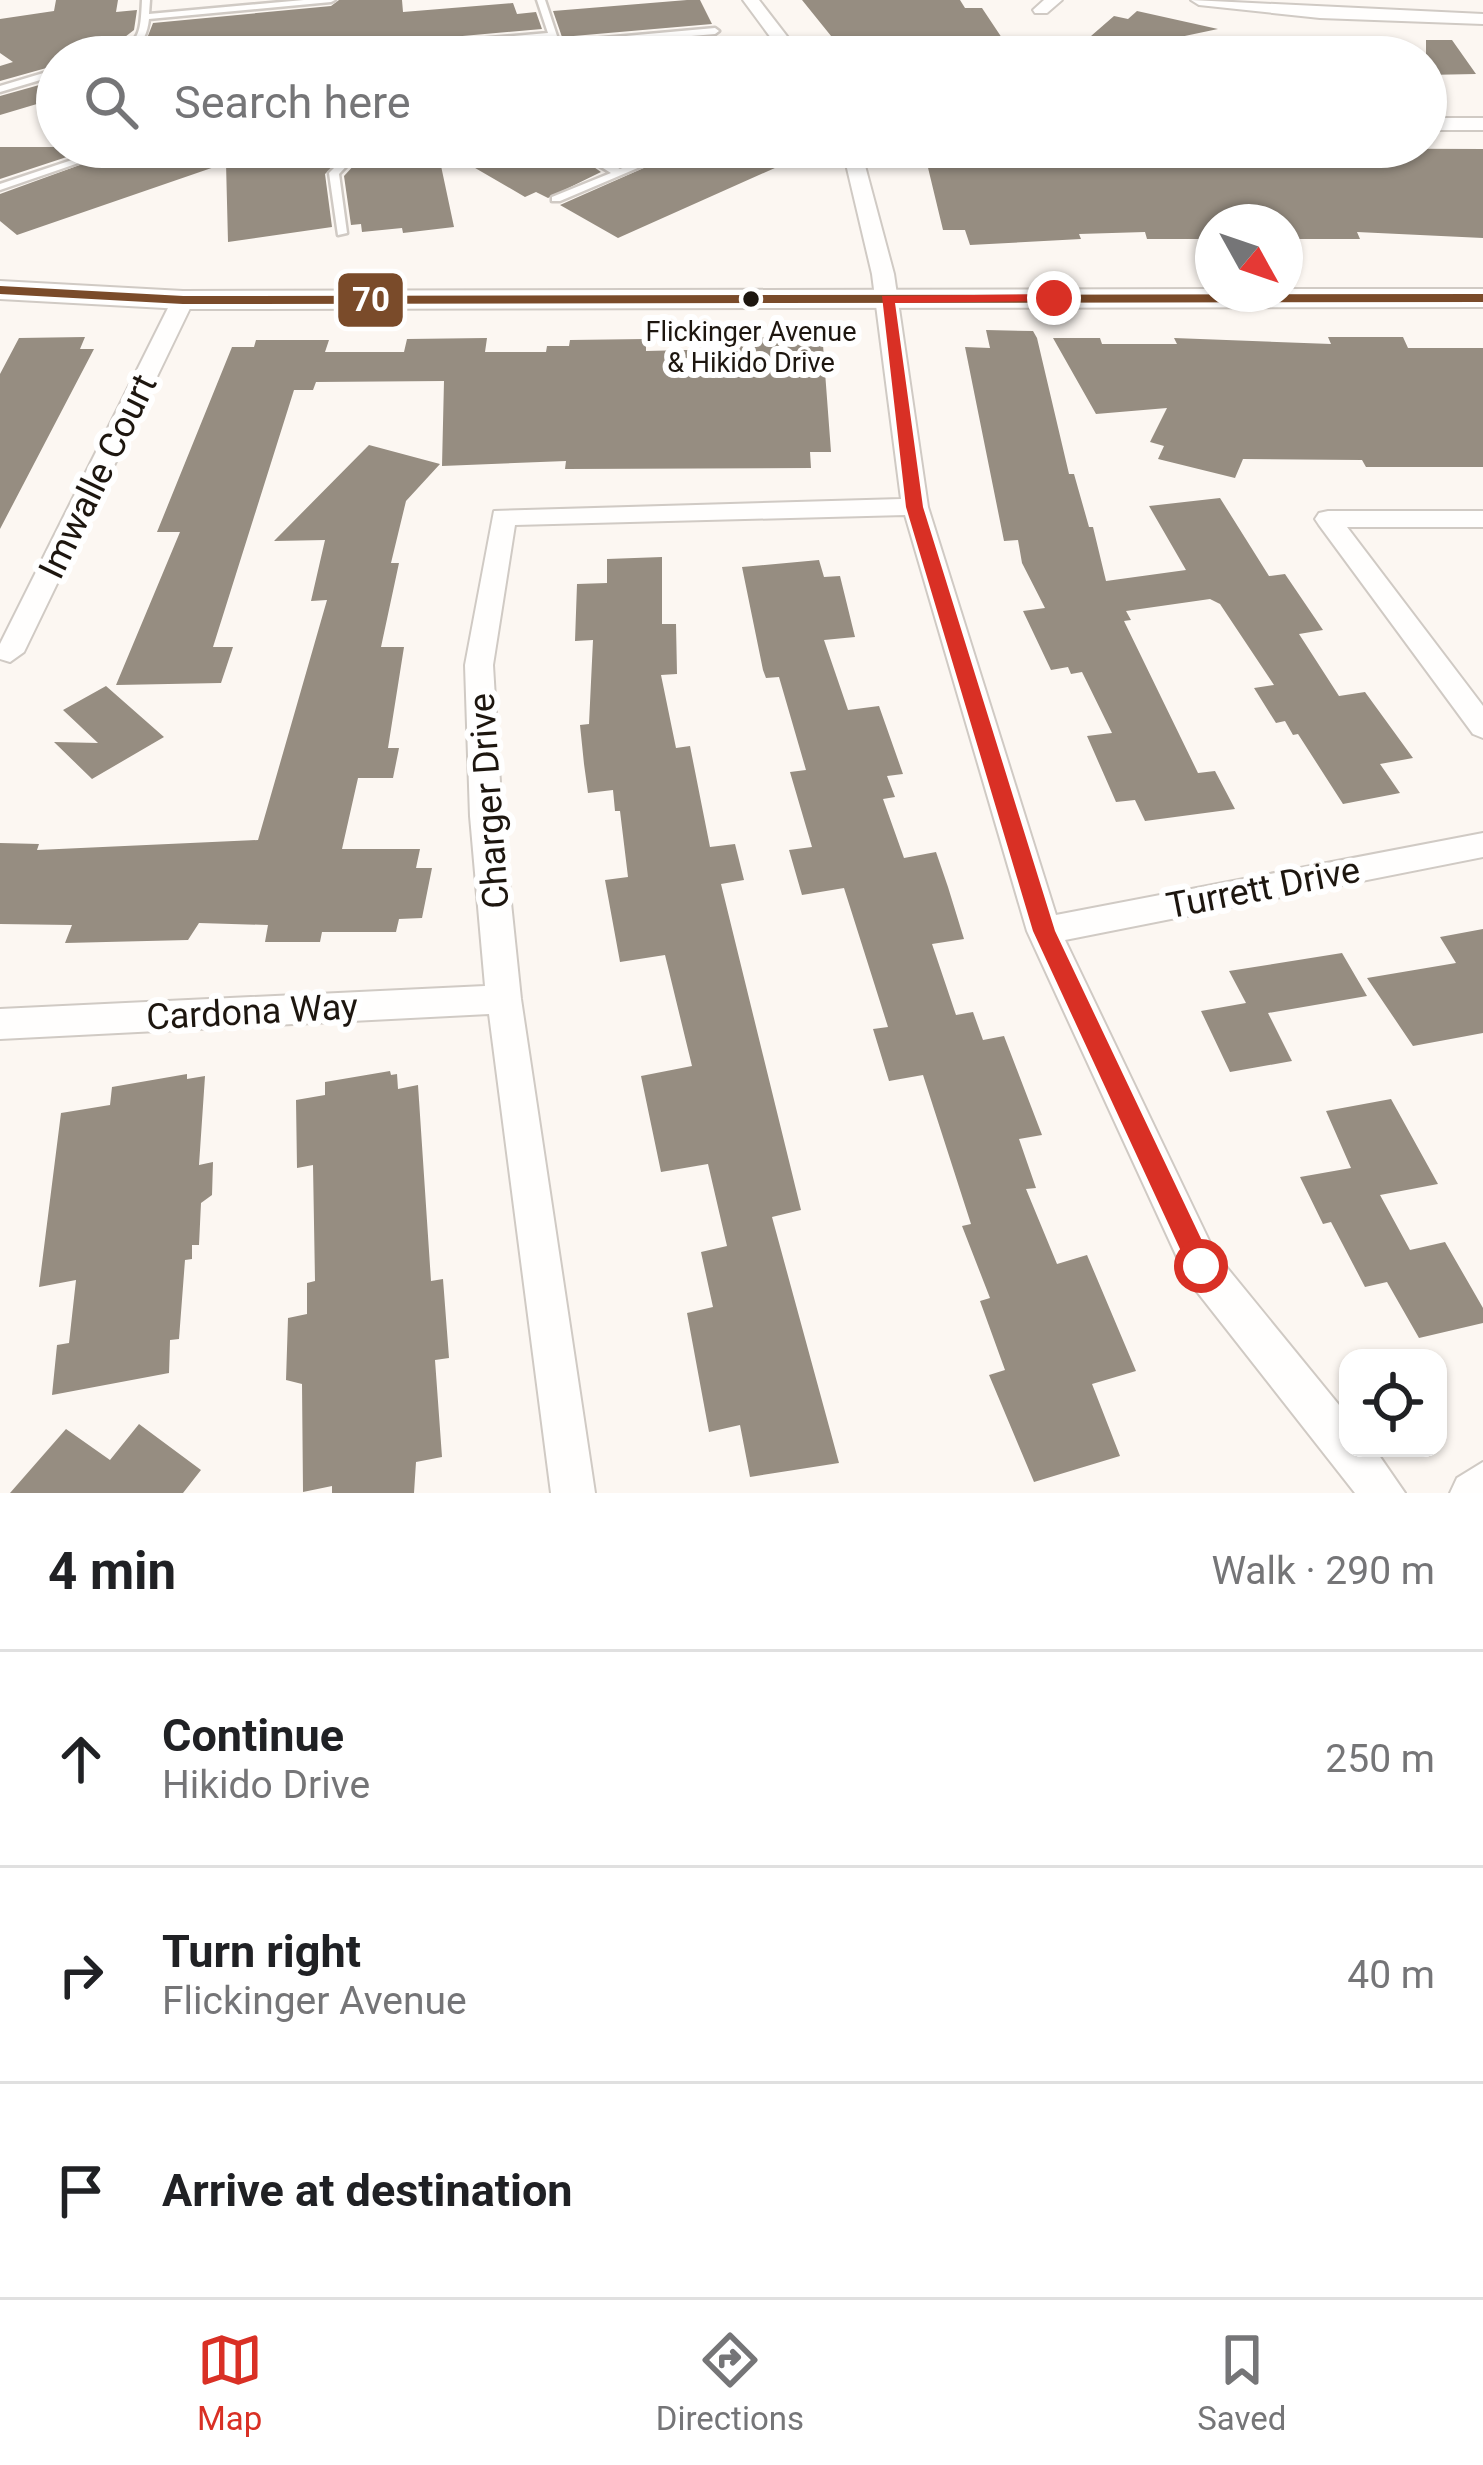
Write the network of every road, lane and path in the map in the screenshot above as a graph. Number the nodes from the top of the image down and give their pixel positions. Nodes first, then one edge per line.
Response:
1 (146, 0) edge
2 (331, 0) edge
3 (541, 0) edge
4 (751, 0) edge
5 (1199, 0) edge
6 (145, 16) junction
7 (1483, 19) edge
8 (715, 31) dead end
9 (144, 36) edge
10 (552, 36) edge
11 (625, 36) edge
12 (778, 36) edge
13 (36, 78) edge
14 (0, 89) edge
15 (1447, 124) edge
16 (1483, 124) edge
17 (57, 168) edge
18 (339, 168) edge
19 (613, 168) edge
20 (630, 168) edge
21 (855, 168) edge
22 (620, 172) junction
23 (0, 187) edge
24 (556, 199) dead end
25 (342, 233) dead end
26 (0, 267) edge
27 (1303, 273) edge
28 (1483, 273) edge
29 (1195, 275) edge
30 (885, 286) junction
31 (0, 290) edge
32 (1483, 298) edge
33 (183, 300) junction
34 (915, 507) junction
35 (1483, 519) edge
36 (10, 652) dead end
37 (1483, 727) edge
38 (1483, 845) edge
39 (1044, 931) junction
40 (503, 999) junction
41 (0, 1024) edge
42 (1483, 1484) edge
43 (573, 1493) edge
44 (1383, 1493) edge
45 (1472, 1493) edge

1 - 6 lane
2 - 6 lane
3 - 10 lane
4 - 12 street
5 - 7 street
6 - 9 lane
8 - 11 lane
13 - 14 lane
15 - 16 street
17 - 23 lane
18 - 25 lane
19 - 22 lane
20 - 22 lane
21 - 30 street
22 - 24 lane
26 - 30 main road
27 - 28 main road
29 - 30 main road
30 - 32 main road
30 - 33 main road
30 - 34 street
31 - 33 main road
33 - 36 street, Imwalle Court
34 - 39 street
34 - 40 street, Charger Drive
35 - 37 street
38 - 39 street, Turrett Drive
39 - 44 street
40 - 41 street, Cardona Way
40 - 43 street, Charger Drive
42 - 45 street

